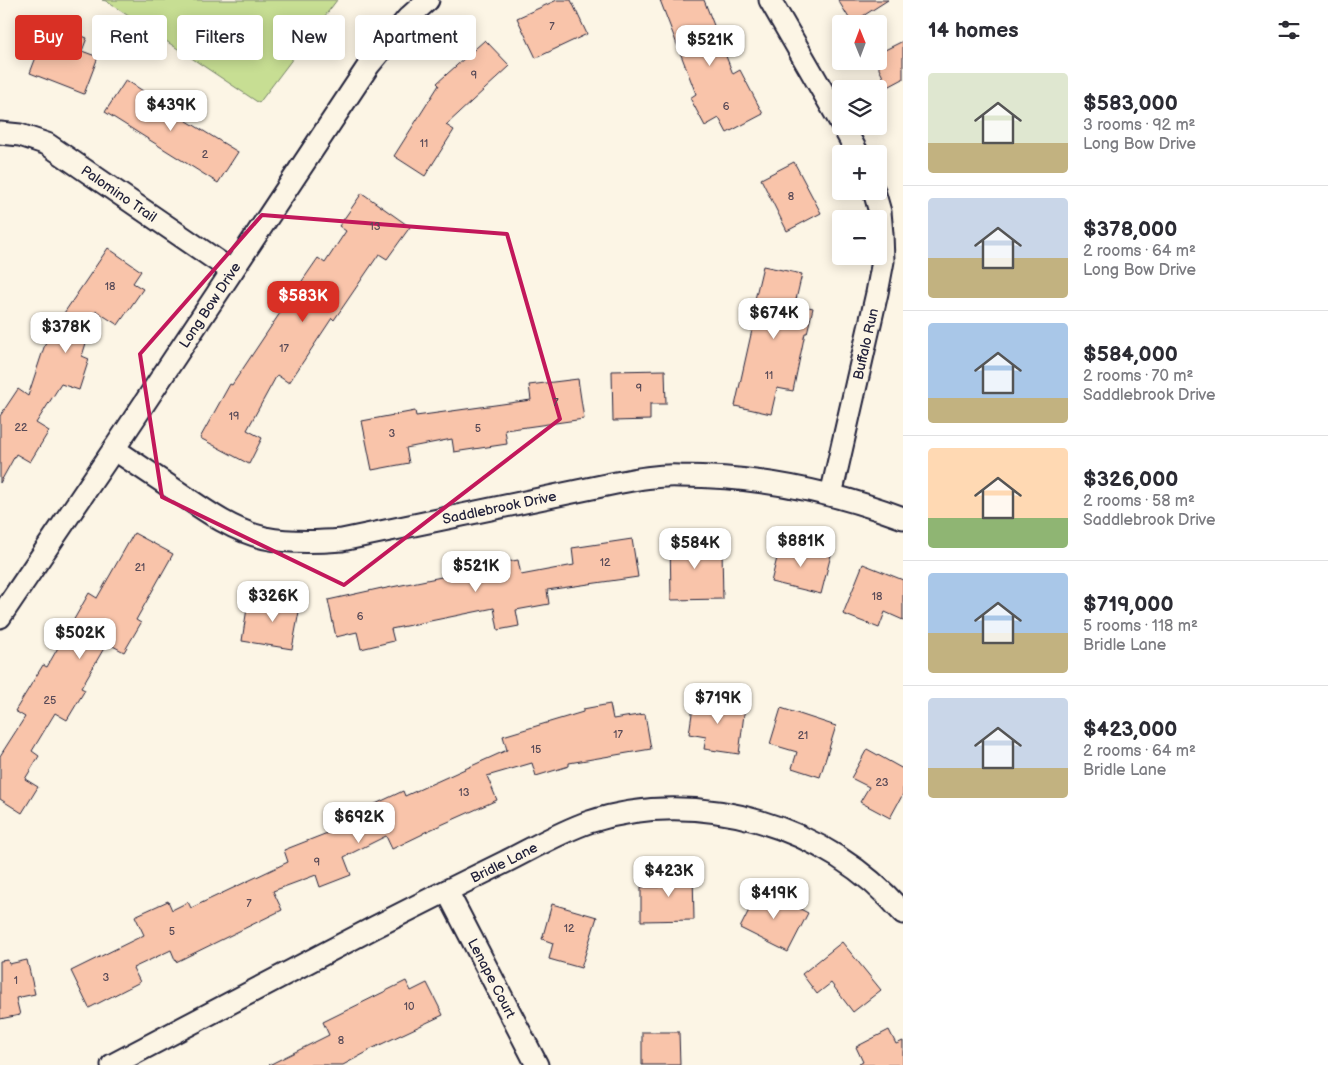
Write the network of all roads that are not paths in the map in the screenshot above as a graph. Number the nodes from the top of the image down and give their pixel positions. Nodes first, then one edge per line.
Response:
1 (428, 0) edge
2 (770, 0) edge
3 (832, 107) edge
4 (0, 133) edge
5 (877, 200) edge
6 (232, 271) junction
7 (114, 449) junction
8 (831, 494) junction
9 (903, 518) edge
10 (0, 617) edge
11 (447, 891) junction
12 (903, 913) edge
13 (112, 1065) edge
14 (537, 1065) edge

1 - 6 street, Long Bow Drive
2 - 3 street
4 - 6 street, Palomino Trail
5 - 8 street, Buffalo Run
6 - 7 street, Long Bow Drive
7 - 8 street, Saddlebrook Drive
7 - 10 street, Long Bow Drive
8 - 9 street, Saddlebrook Drive
11 - 12 street, Bridle Lane
11 - 13 street, Bridle Lane
11 - 14 street, Lenape Court

